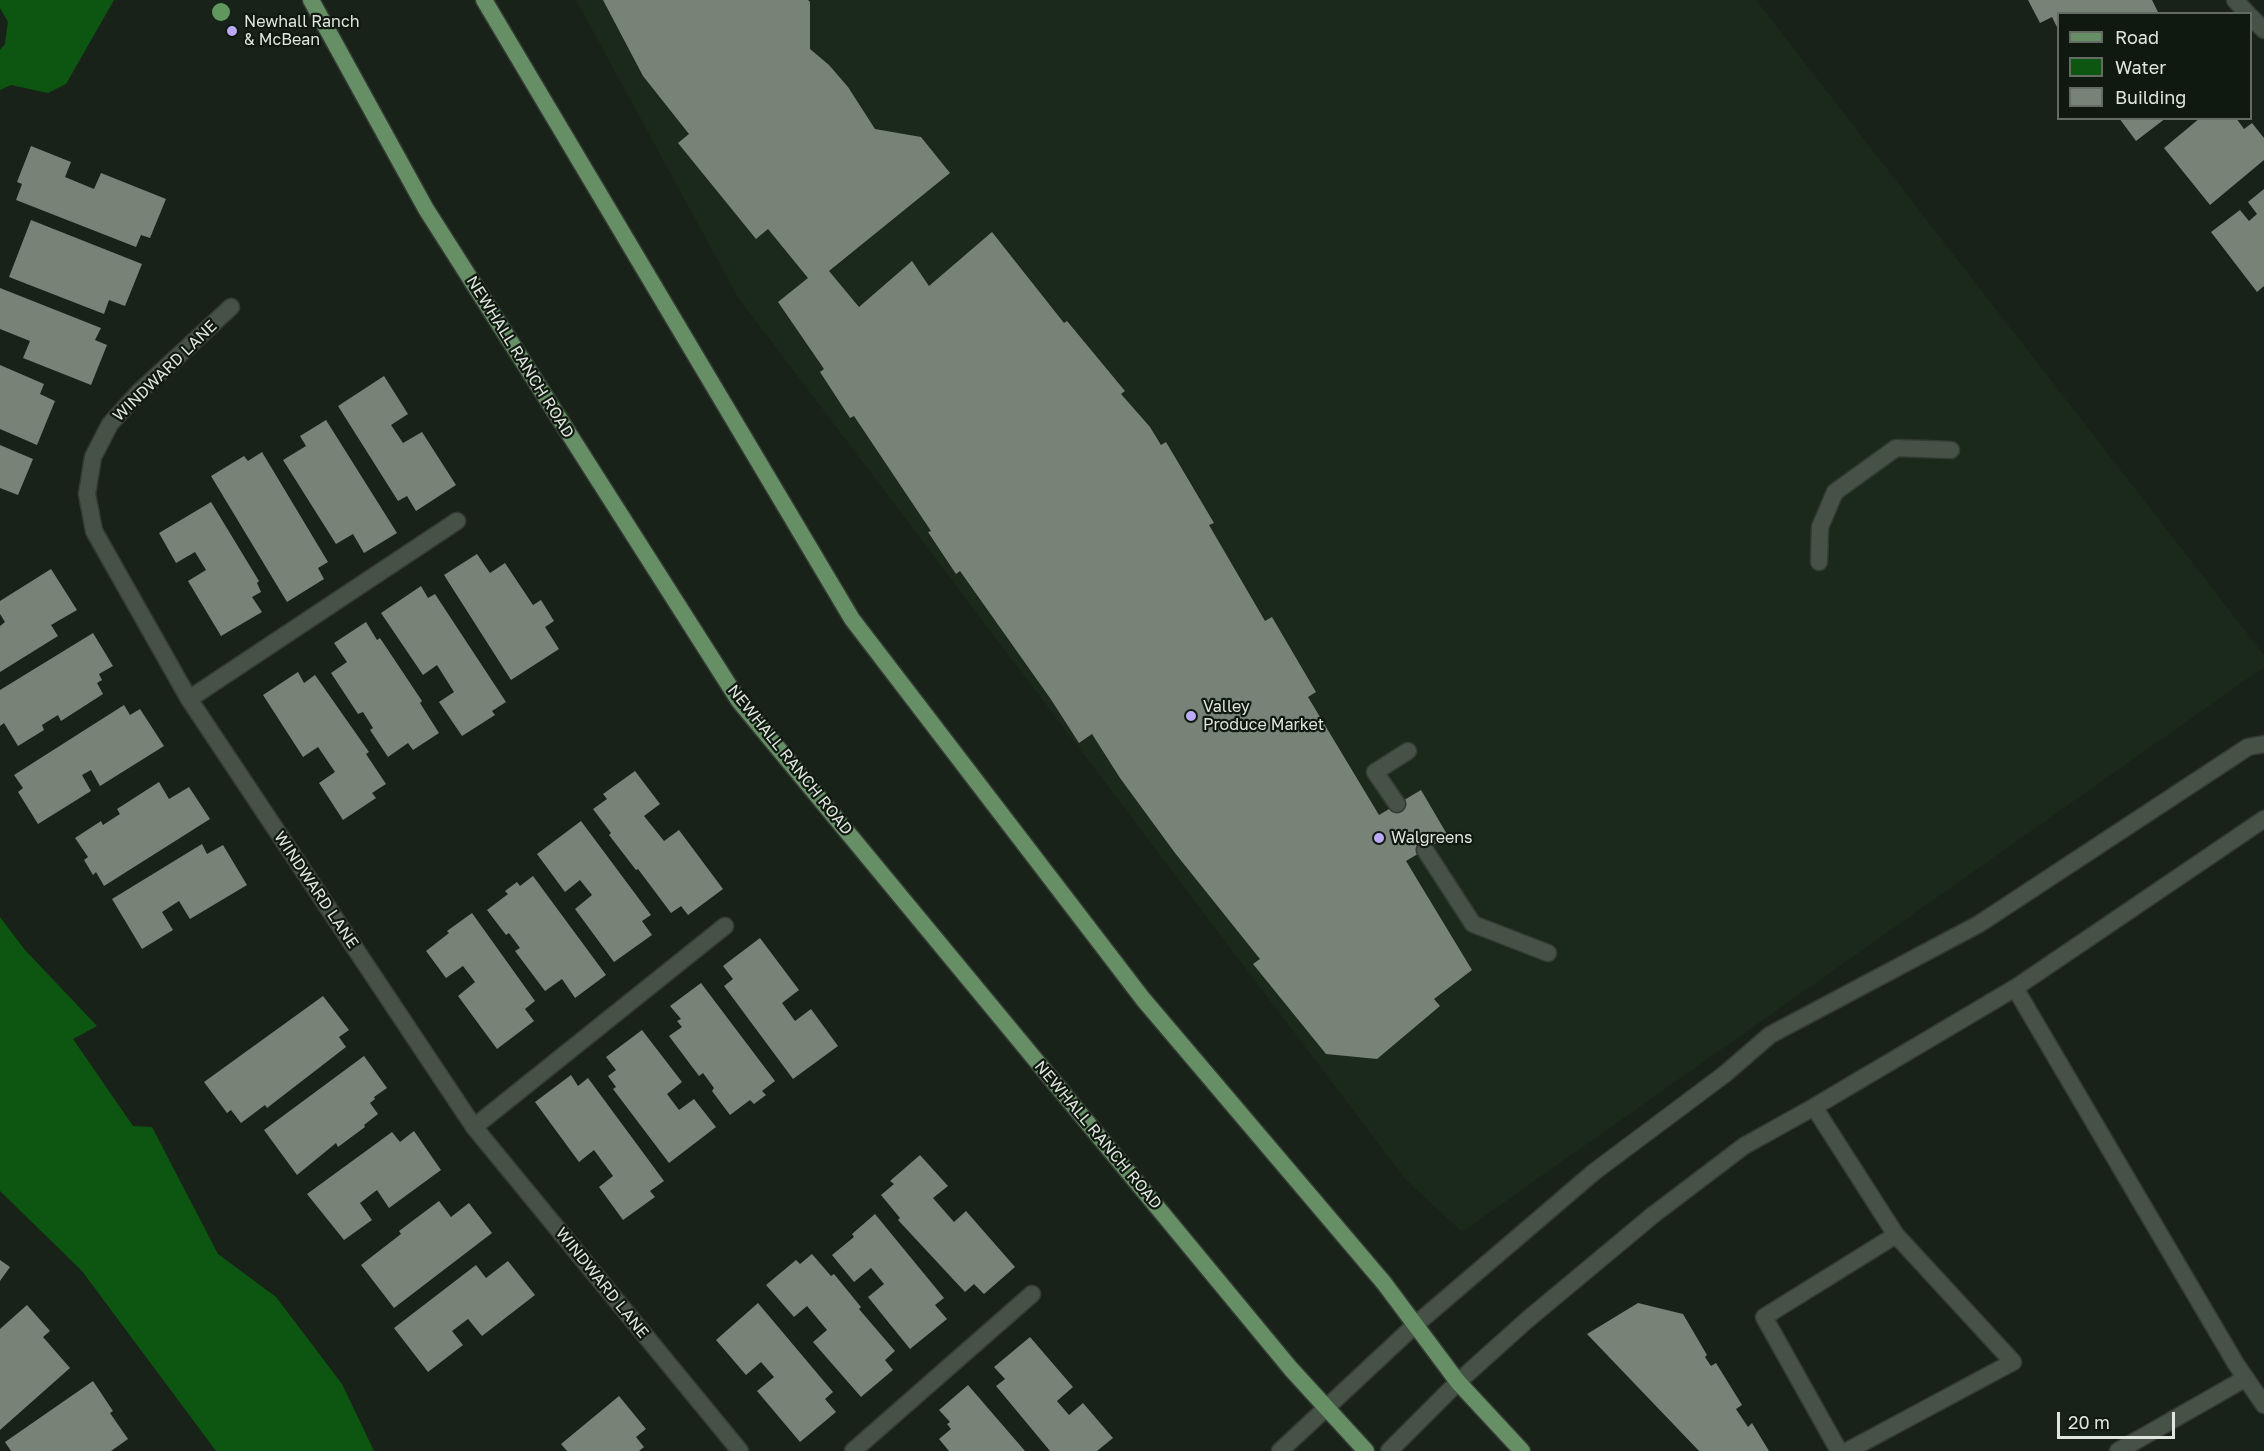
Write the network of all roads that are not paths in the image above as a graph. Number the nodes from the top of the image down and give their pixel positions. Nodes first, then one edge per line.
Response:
1 (311, 0) edge
2 (2235, 0) edge
3 (486, 2) edge
4 (2246, 12) edge
5 (2252, 18) edge
6 (2264, 30) edge
7 (231, 307) dead end
8 (1951, 450) dead end
9 (458, 521) dead end
10 (1819, 562) dead end
11 (189, 699) junction
12 (2264, 744) edge
13 (1408, 751) dead end
14 (1397, 804) dead end
15 (2264, 819) edge
16 (1425, 850) dead end
17 (725, 926) dead end
18 (1548, 953) dead end
19 (2015, 988) junction
20 (1814, 1107) junction
21 (474, 1127) junction
22 (1896, 1235) junction
23 (1032, 1294) dead end
24 (1414, 1326) junction
25 (2246, 1378) junction
26 (1458, 1382) junction
27 (2264, 1406) edge
28 (1328, 1408) junction
29 (740, 1451) edge
30 (853, 1451) edge
31 (1280, 1451) edge
32 (1366, 1451) edge
33 (1389, 1451) edge
34 (1522, 1451) edge
35 (1839, 1451) edge
36 (1847, 1451) edge
37 (2118, 1451) edge

1 - 28 main road, NEWHALL RANCH ROAD
2 - 4 street
3 - 24 main road
5 - 6 street
7 - 11 street, WINDWARD LANE
8 - 10 street
9 - 11 street
11 - 21 street, WINDWARD LANE
12 - 24 street
13 - 14 street
15 - 19 street
16 - 18 street
17 - 21 street
19 - 20 street
19 - 25 street
20 - 22 street
20 - 26 street
21 - 29 street, WINDWARD LANE
22 - 35 street
22 - 36 street
23 - 30 street
24 - 26 main road
24 - 28 street
25 - 27 street
25 - 37 street
26 - 33 street
26 - 34 main road
28 - 31 street
28 - 32 main road, NEWHALL RANCH ROAD

